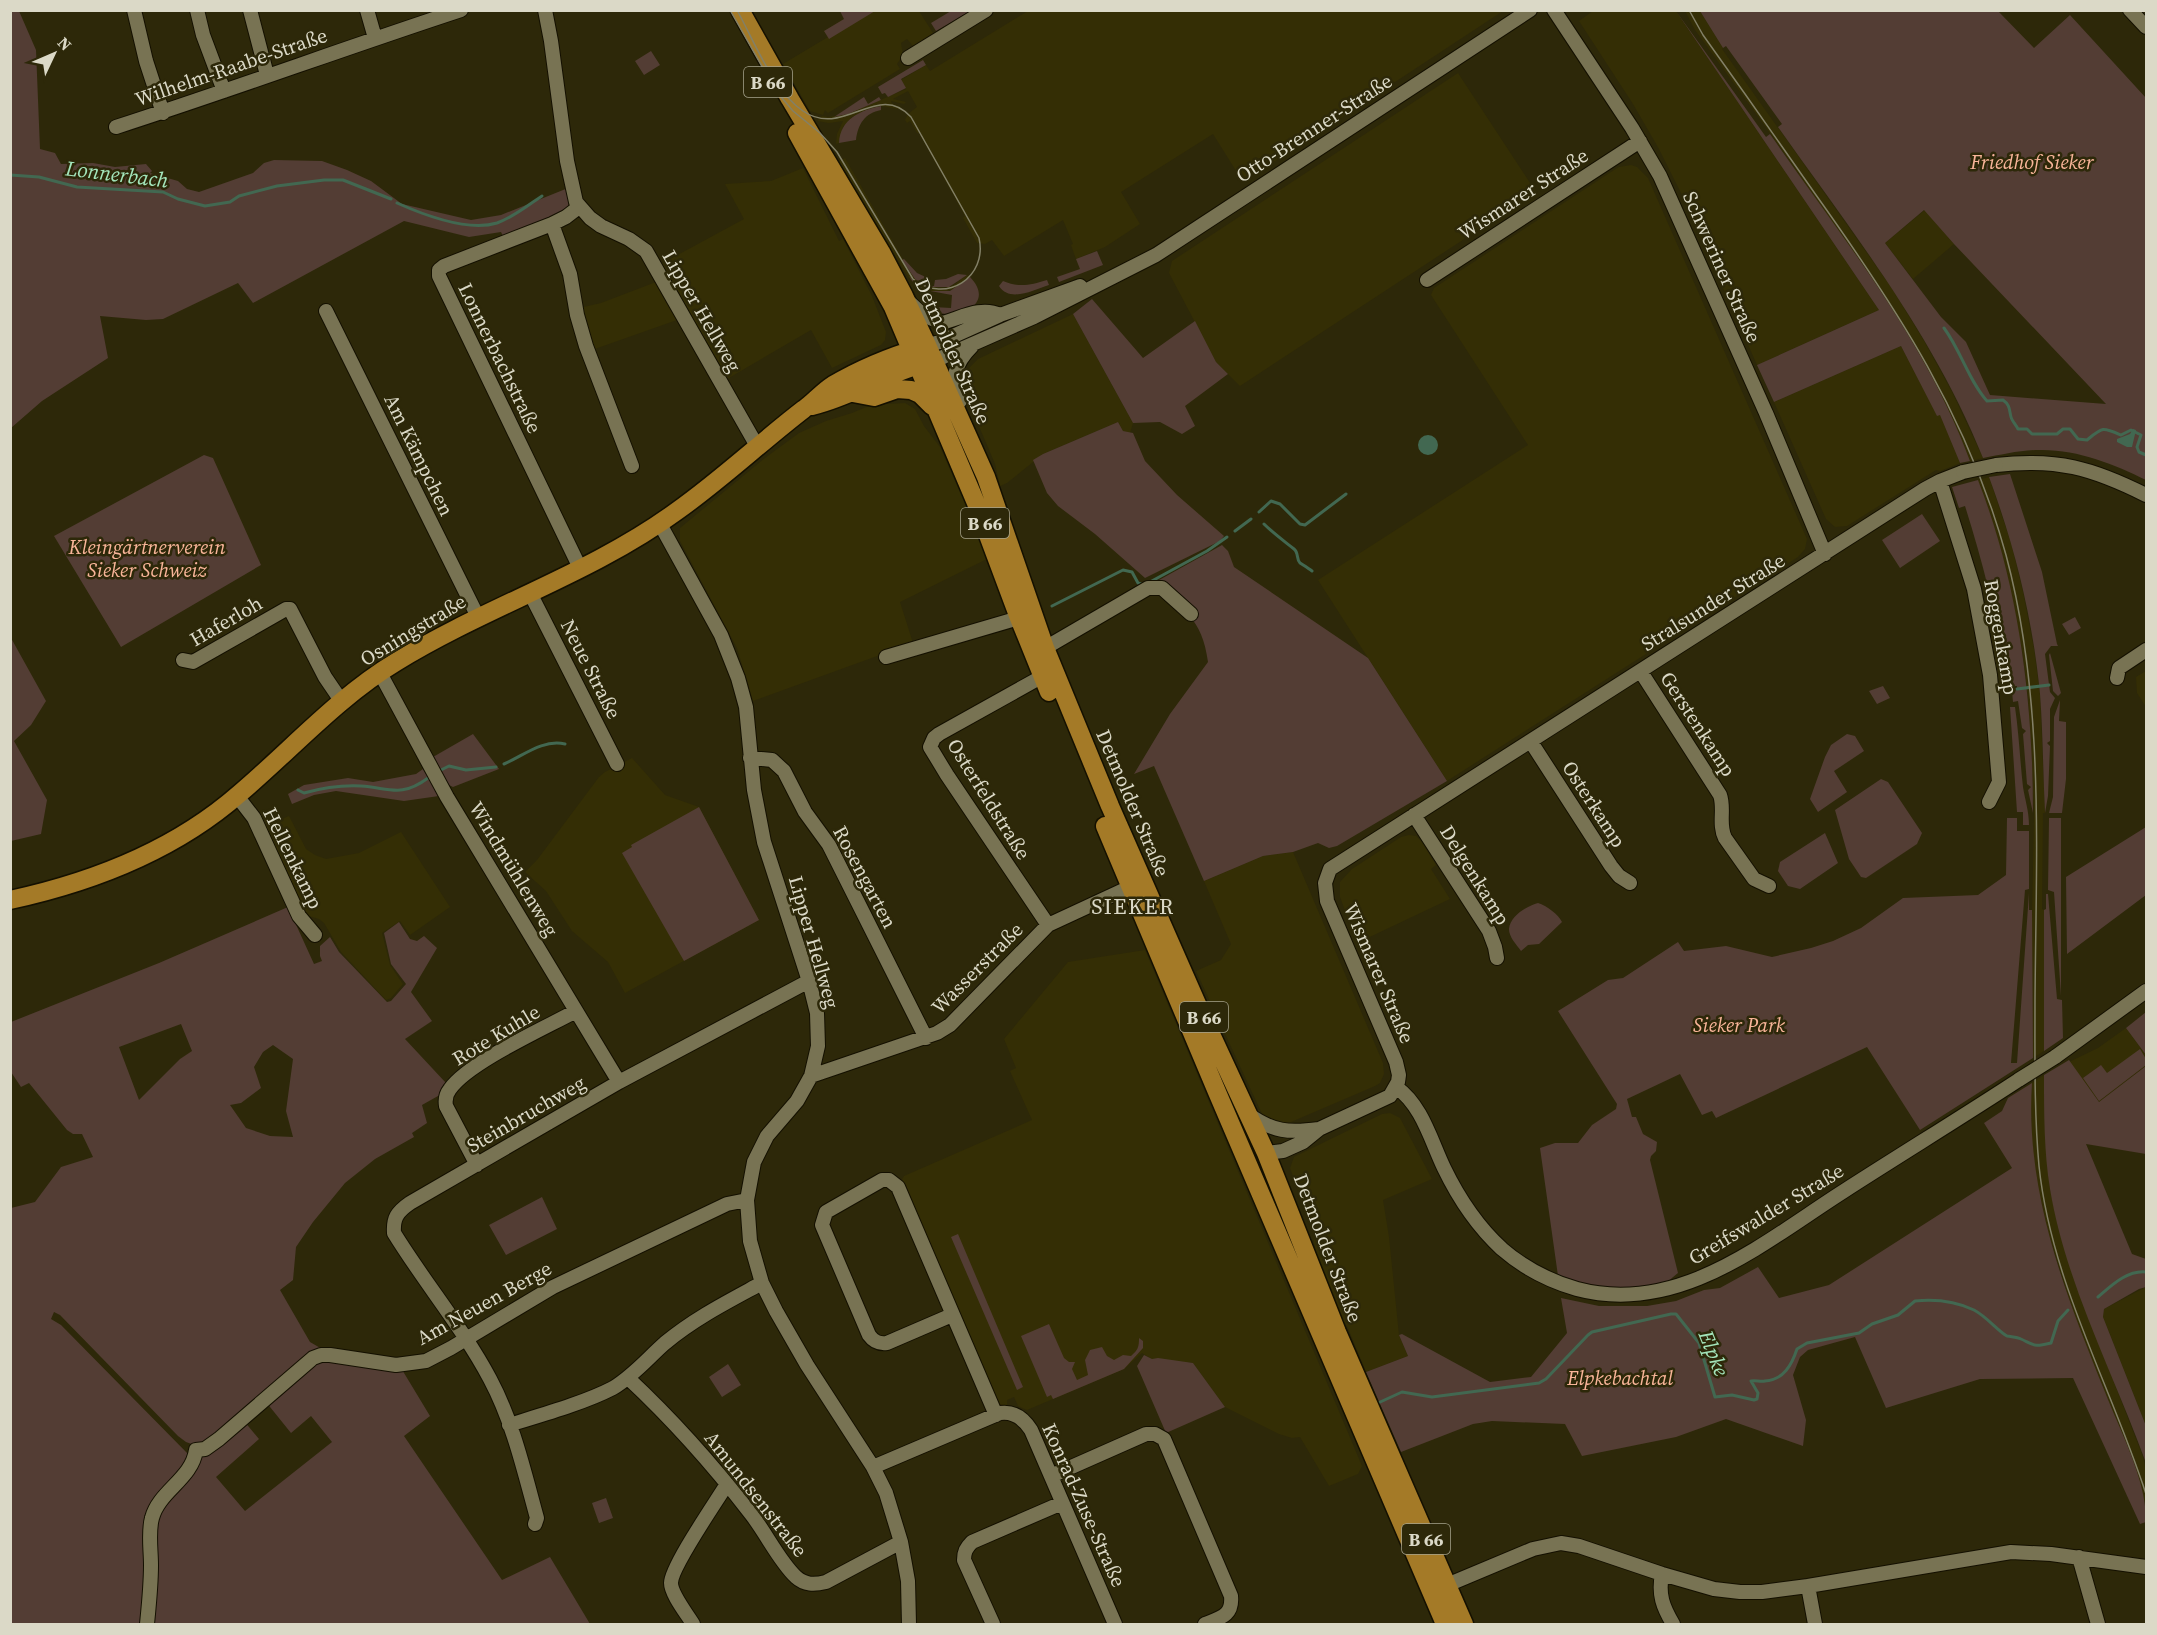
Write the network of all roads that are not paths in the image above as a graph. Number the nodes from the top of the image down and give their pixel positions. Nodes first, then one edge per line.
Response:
1 (134, 10) edge
2 (197, 10) edge
3 (250, 10) edge
4 (367, 10) edge
5 (460, 10) edge
6 (545, 10) edge
7 (727, 10) edge
8 (740, 10) edge
9 (986, 10) edge
10 (1530, 10) edge
11 (1554, 10) edge
12 (2130, 10) edge
13 (2146, 27) edge
14 (375, 38) junction
15 (908, 58) dead end
16 (267, 75) junction
17 (224, 91) junction
18 (164, 112) junction
19 (116, 127) dead end
20 (1640, 141) junction
21 (579, 207) junction
22 (552, 224) junction
23 (855, 236) junction
24 (1117, 274) junction
25 (1427, 280) dead end
26 (904, 296) junction
27 (326, 311) dead end
28 (1000, 315) junction
29 (974, 344) junction
30 (922, 355) junction
31 (872, 367) junction
32 (853, 393) junction
33 (807, 407) junction
34 (942, 420) junction
35 (757, 446) junction
36 (632, 466) dead end
37 (986, 477) junction
38 (1940, 481) junction
39 (2146, 495) edge
40 (660, 524) junction
41 (1826, 554) junction
42 (580, 568) junction
43 (530, 592) junction
44 (1191, 614) dead end
45 (477, 617) junction
46 (1019, 618) junction
47 (1045, 648) junction
48 (2146, 650) edge
49 (886, 657) dead end
50 (183, 660) dead end
51 (1641, 672) junction
52 (380, 673) junction
53 (1042, 676) junction
54 (2117, 678) dead end
55 (342, 702) junction
56 (1531, 742) junction
57 (750, 758) junction
58 (616, 764) dead end
59 (237, 796) junction
60 (1989, 802) dead end
61 (1414, 815) junction
62 (1327, 874) joint
63 (1630, 883) dead end
64 (1769, 886) dead end
65 (1130, 887) junction
66 (10, 900) edge
67 (1048, 925) junction
68 (315, 935) dead end
69 (1497, 958) dead end
70 (809, 981) junction
71 (2146, 990) edge
72 (576, 1011) junction
73 (926, 1038) junction
74 (811, 1076) junction
75 (619, 1082) junction
76 (1396, 1088) junction
77 (1248, 1114) junction
78 (1319, 1129) junction
79 (1299, 1132) junction
80 (1266, 1153) junction
81 (1246, 1161) junction
82 (477, 1165) junction
83 (747, 1200) junction
84 (762, 1283) junction
85 (952, 1316) junction
86 (465, 1340) junction
87 (628, 1378) junction
88 (996, 1415) junction
89 (509, 1425) junction
90 (1378, 1446) junction
91 (873, 1467) junction
92 (1051, 1476) junction
93 (727, 1484) junction
94 (1062, 1503) junction
95 (535, 1524) dead end
96 (901, 1542) junction
97 (2079, 1557) junction
98 (2146, 1567) edge
99 (1662, 1574) junction
100 (1808, 1586) junction
101 (1439, 1589) junction
102 (147, 1624) edge
103 (693, 1624) edge
104 (909, 1624) edge
105 (993, 1624) edge
106 (1116, 1624) edge
107 (1205, 1624) edge
108 (1458, 1624) edge
109 (1672, 1624) edge
110 (1815, 1624) edge
111 (2098, 1624) edge

1 - 18 street
2 - 17 street
3 - 16 street
4 - 14 street
5 - 14 street, Wilhelm-Raabe-Straße
6 - 21 street
7 - 23 main road, Detmolder Straße / B 66
8 - 26 main road, Detmolder Straße / B 66
9 - 15 street
10 - 24 street, Otto-Brenner-Straße
11 - 20 street, Schweriner Straße
12 - 13 street
14 - 16 street, Wilhelm-Raabe-Straße
16 - 17 street, Wilhelm-Raabe-Straße
17 - 18 street, Wilhelm-Raabe-Straße
18 - 19 street, Wilhelm-Raabe-Straße
20 - 25 street, Wismarer Straße
20 - 41 street, Schweriner Straße
21 - 22 street, Lonnerbachstraße
21 - 35 street, Lipper Hellweg
22 - 36 street
22 - 42 street, Lonnerbachstraße
23 - 30 main road, Detmolder Straße / B 66
23 - 31 main road
24 - 28 street, Otto-Brenner-Straße
24 - 29 street, Otto-Brenner-Straße
26 - 28 street, B 66
26 - 30 main road, Detmolder Straße / B 66
27 - 45 street, Am Kämpchen
28 - 30 street, Otto-Brenner-Straße
29 - 30 street, Otto-Brenner-Straße
29 - 37 street
30 - 31 main road, Osningstraße
30 - 32 main road, Osningstraße
30 - 34 main road, Detmolder Straße / B 66
30 - 37 main road, Detmolder Straße / B 66
31 - 33 main road, Osningstraße
32 - 33 main road, Osningstraße
32 - 34 main road
33 - 35 main road, Osningstraße
34 - 46 main road, Detmolder Straße / B 66
35 - 40 main road, Osningstraße
37 - 47 main road, Detmolder Straße / B 66
38 - 39 street, Stralsunder Straße, bridge
38 - 41 street, Stralsunder Straße
38 - 60 street, Roggenkamp
40 - 42 main road, Osningstraße
40 - 57 street, Lipper Hellweg
41 - 51 street, Stralsunder Straße
42 - 43 main road, Osningstraße
43 - 45 main road, Osningstraße
43 - 58 street, Neue Straße
44 - 47 street
45 - 52 main road, Osningstraße
46 - 49 street
46 - 53 main road, Detmolder Straße / B 66
47 - 77 main road, Detmolder Straße / B 66
48 - 54 street
50 - 55 street, Haferloh
51 - 56 street, Stralsunder Straße
51 - 64 street, Gerstenkamp
52 - 55 main road, Osningstraße
52 - 72 street, Windmühlenweg
53 - 65 main road, Detmolder Straße / B 66
53 - 67 street, Osterfeldstraße
55 - 59 main road, Osningstraße
56 - 61 street, Stralsunder Straße
56 - 63 street, Osterkamp
57 - 70 street, Lipper Hellweg
57 - 73 street, Rosengarten
59 - 66 main road, Osningstraße
59 - 68 street, Hellenkamp
61 - 62 street, Stralsunder Straße
61 - 69 street, Delgenkamp
62 - 76 street, Wismarer Straße
65 - 67 street, Wasserstraße
65 - 81 main road, Detmolder Straße / B 66
67 - 73 street, Wasserstraße
70 - 74 street, Lipper Hellweg
70 - 75 street, Steinbruchweg
71 - 76 street, Greifswalder Straße, bridge
72 - 75 street, Windmühlenweg
72 - 82 street, Rote Kuhle
73 - 74 street, Wasserstraße
74 - 83 street, Lipper Hellweg
75 - 82 street, Steinbruchweg
76 - 78 street
77 - 79 street
77 - 80 main road, Detmolder Straße / B 66
78 - 79 street
78 - 80 street
79 - 80 street
80 - 81 main road
80 - 90 main road, Detmolder Straße / B 66
81 - 90 main road, Detmolder Straße / B 66
82 - 86 street, Steinbruchweg
83 - 84 street, Lipper Hellweg
83 - 86 street, Am Neuen Berge
84 - 87 street
84 - 91 street, Lipper Hellweg
85 - 85 street
85 - 88 street
86 - 89 street, Steinbruchweg
86 - 102 street, Am Neuen Berge
87 - 89 street
87 - 93 street, Amundsenstraße
88 - 91 street
88 - 92 street, Konrad-Zuse-Straße
89 - 95 street, Steinbruchweg
90 - 101 main road, Detmolder Straße / B 66
91 - 96 street, Lipper Hellweg
92 - 94 street, Konrad-Zuse-Straße
92 - 107 street
93 - 96 street, Amundsenstraße
93 - 103 street
94 - 105 street
94 - 106 street, Konrad-Zuse-Straße
96 - 104 street, Lipper Hellweg
97 - 98 street
97 - 100 street
97 - 111 street
99 - 100 street
99 - 101 street
99 - 109 street
100 - 110 street
101 - 108 main road, Detmolder Straße / B 66

